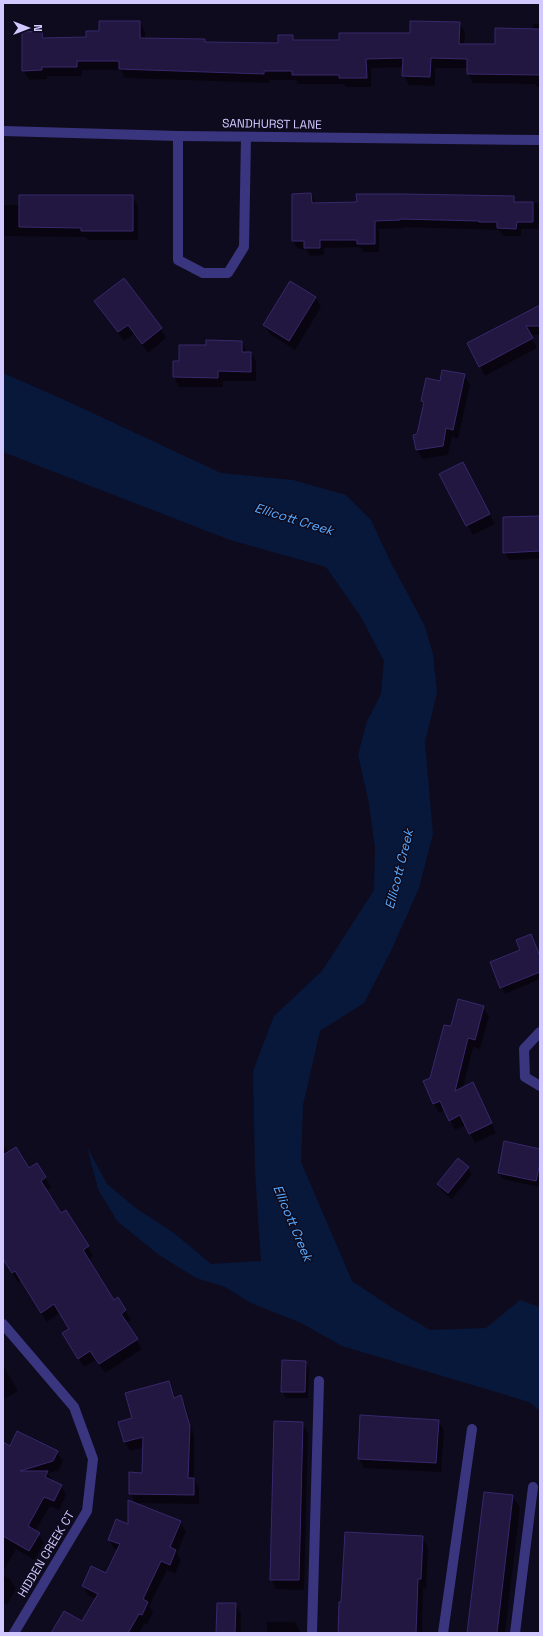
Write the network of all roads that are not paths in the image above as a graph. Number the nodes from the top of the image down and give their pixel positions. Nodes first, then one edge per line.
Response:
1 (3, 131) edge
2 (178, 136) junction
3 (246, 137) junction
4 (540, 140) edge
5 (540, 1032) edge
6 (540, 1086) edge
7 (3, 1324) edge
8 (319, 1381) dead end
9 (472, 1429) dead end
10 (533, 1487) dead end
11 (14, 1633) edge
12 (312, 1633) edge
13 (444, 1633) edge
14 (515, 1633) edge

1 - 2 street, SANDHURST LANE
2 - 3 street, SANDHURST LANE
2 - 3 street
3 - 4 street, SANDHURST LANE
5 - 6 street
7 - 11 street, HIDDEN CREEK CT
8 - 12 street
9 - 13 street
10 - 14 street

